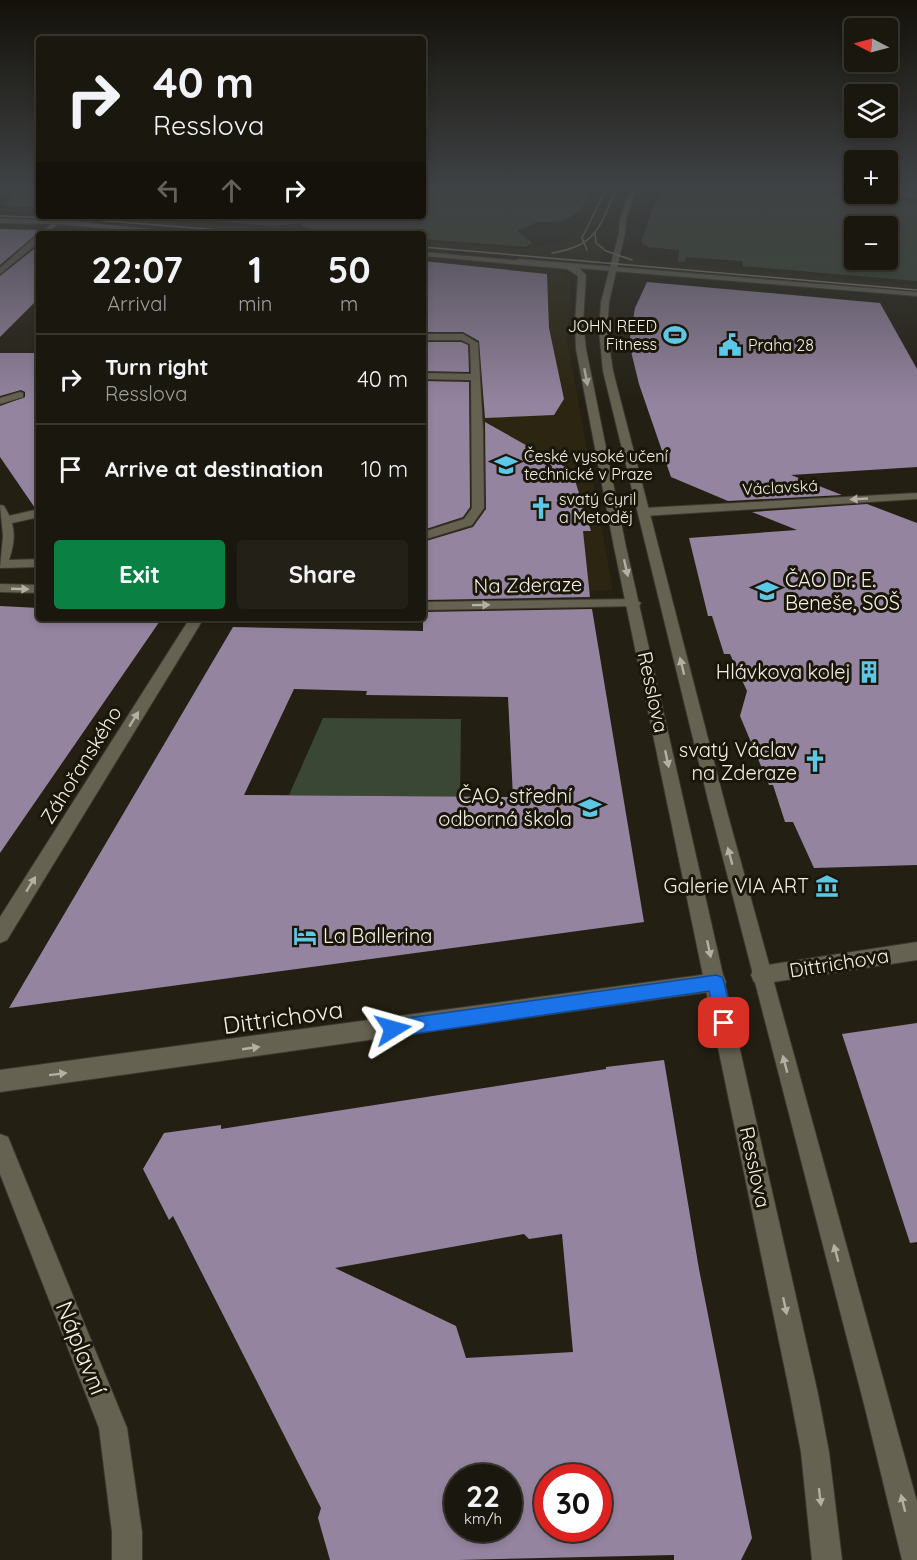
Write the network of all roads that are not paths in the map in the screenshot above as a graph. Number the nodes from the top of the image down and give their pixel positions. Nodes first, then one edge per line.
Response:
1 (14, 260) edge
2 (503, 260) edge
3 (616, 260) edge
4 (519, 261) junction
5 (614, 268) junction
6 (0, 272) edge
7 (917, 294) edge
8 (426, 337) edge
9 (426, 376) edge
10 (476, 377) junction
11 (20, 395) dead end
12 (0, 401) edge
13 (917, 496) edge
14 (0, 509) edge
15 (644, 512) junction
16 (36, 514) edge
17 (8, 520) junction
18 (426, 535) edge
19 (36, 563) edge
20 (1, 564) edge
21 (0, 588) edge
22 (36, 589) edge
23 (634, 603) junction
24 (426, 606) edge
25 (195, 621) edge
26 (0, 934) edge
27 (917, 951) edge
28 (761, 975) junction
29 (716, 982) junction
30 (0, 1081) edge
31 (0, 1145) edge
32 (126, 1560) edge
33 (827, 1560) edge
34 (917, 1560) edge

1 - 6 main road
2 - 4 main road
3 - 5 main road, Resslova
4 - 5 main road
4 -> 23 main road, Resslova
5 - 7 main road
5 - 15 main road, Resslova
8 - 10 main road
9 - 10 main road
10 - 18 main road
11 - 12 main road
13 -> 15 main road, Václavská
14 - 17 main road
28 -> 15 main road, Resslova
16 - 17 main road
17 - 20 main road
19 - 20 main road
21 -> 22 main road
24 -> 23 main road, Na Zderaze
23 -> 29 main road, Resslova
26 -> 25 main road, Záhořanského
27 - 28 main road, Dittrichova
34 -> 28 main road, Resslova
30 -> 29 main road, Dittrichova
29 -> 33 main road, Resslova
31 - 32 main road, Náplavní

